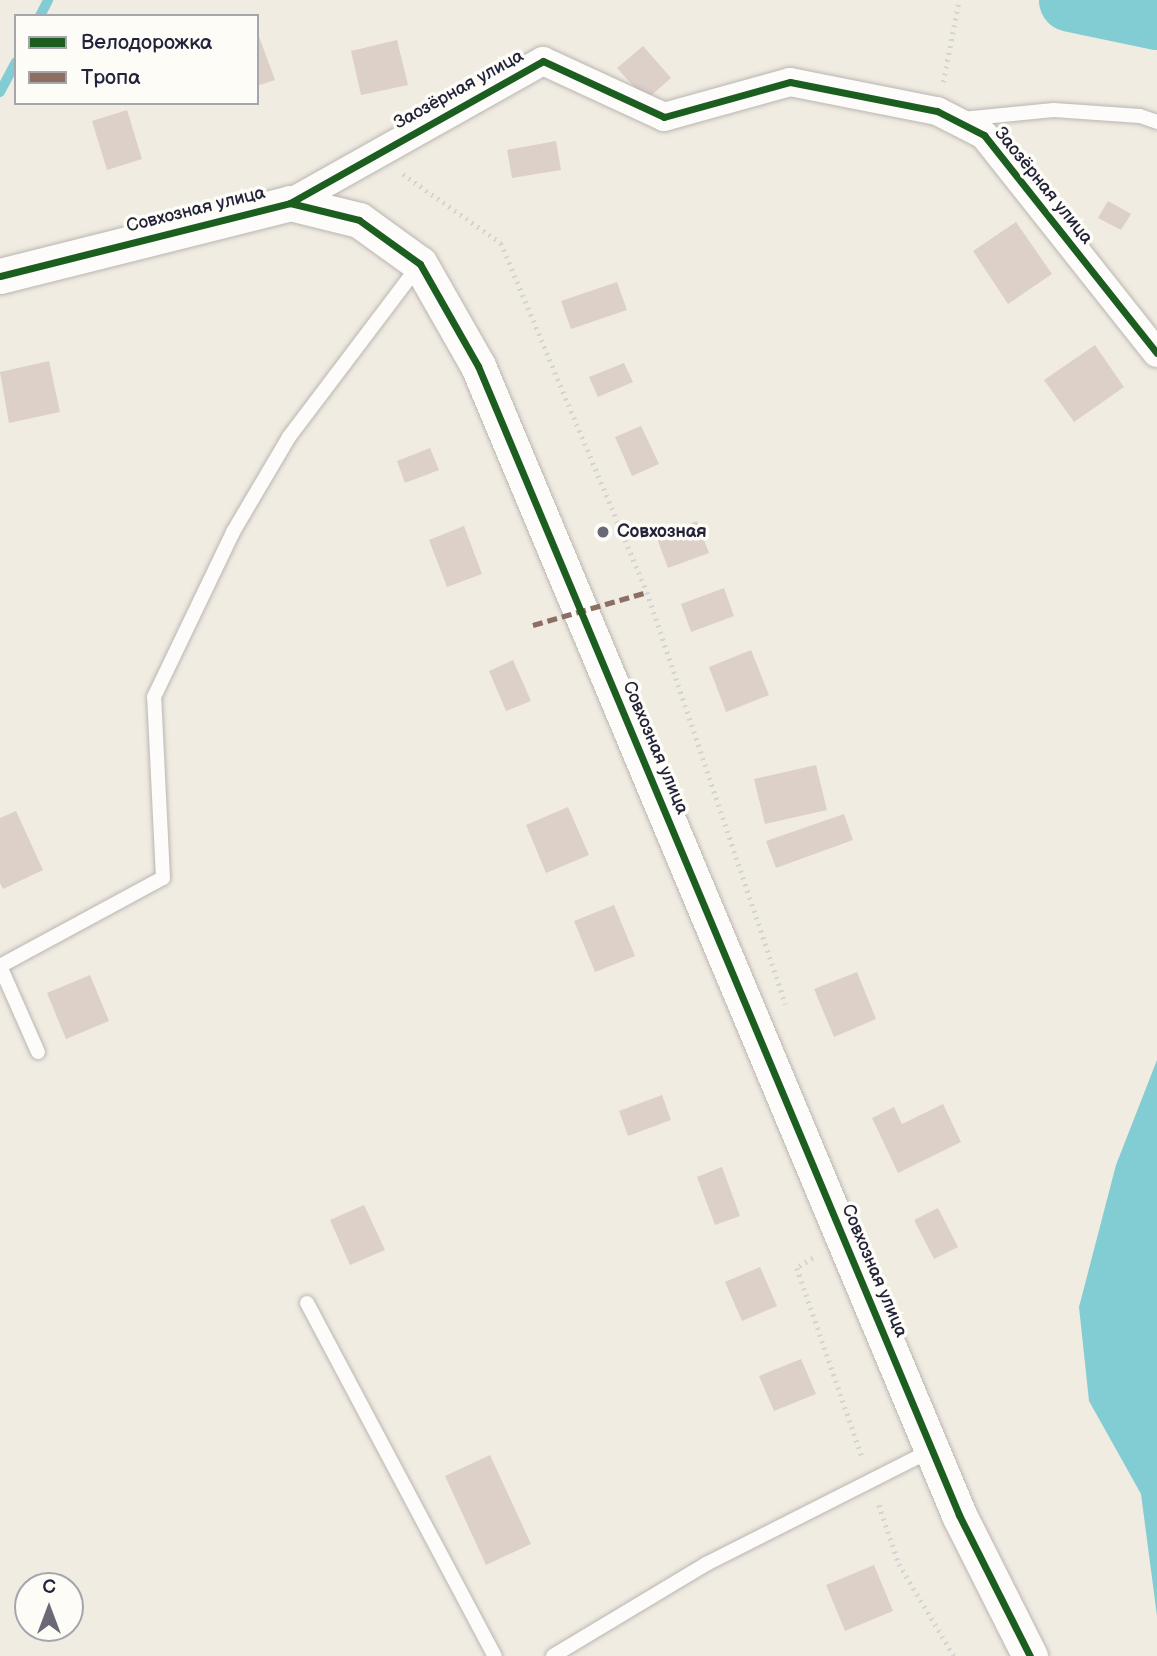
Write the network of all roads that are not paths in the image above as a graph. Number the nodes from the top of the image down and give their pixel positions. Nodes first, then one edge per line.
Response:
1 (953, 120) junction
2 (1157, 122) edge
3 (290, 203) junction
4 (420, 264) junction
5 (0, 276) edge
6 (1157, 353) edge
7 (0, 966) edge
8 (38, 1052) dead end
9 (307, 1303) dead end
10 (932, 1450) junction
11 (495, 1656) edge
12 (552, 1656) edge
13 (1030, 1656) edge

1 - 2 lane
1 - 3 street, Заозёрная улица
1 - 6 street, Заозёрная улица
3 - 4 street, Совхозная улица
3 - 5 street, Совхозная улица
4 - 7 lane
4 - 10 street, Совхозная улица
7 - 8 lane
9 - 11 lane
10 - 12 lane
10 - 13 street, Совхозная улица

